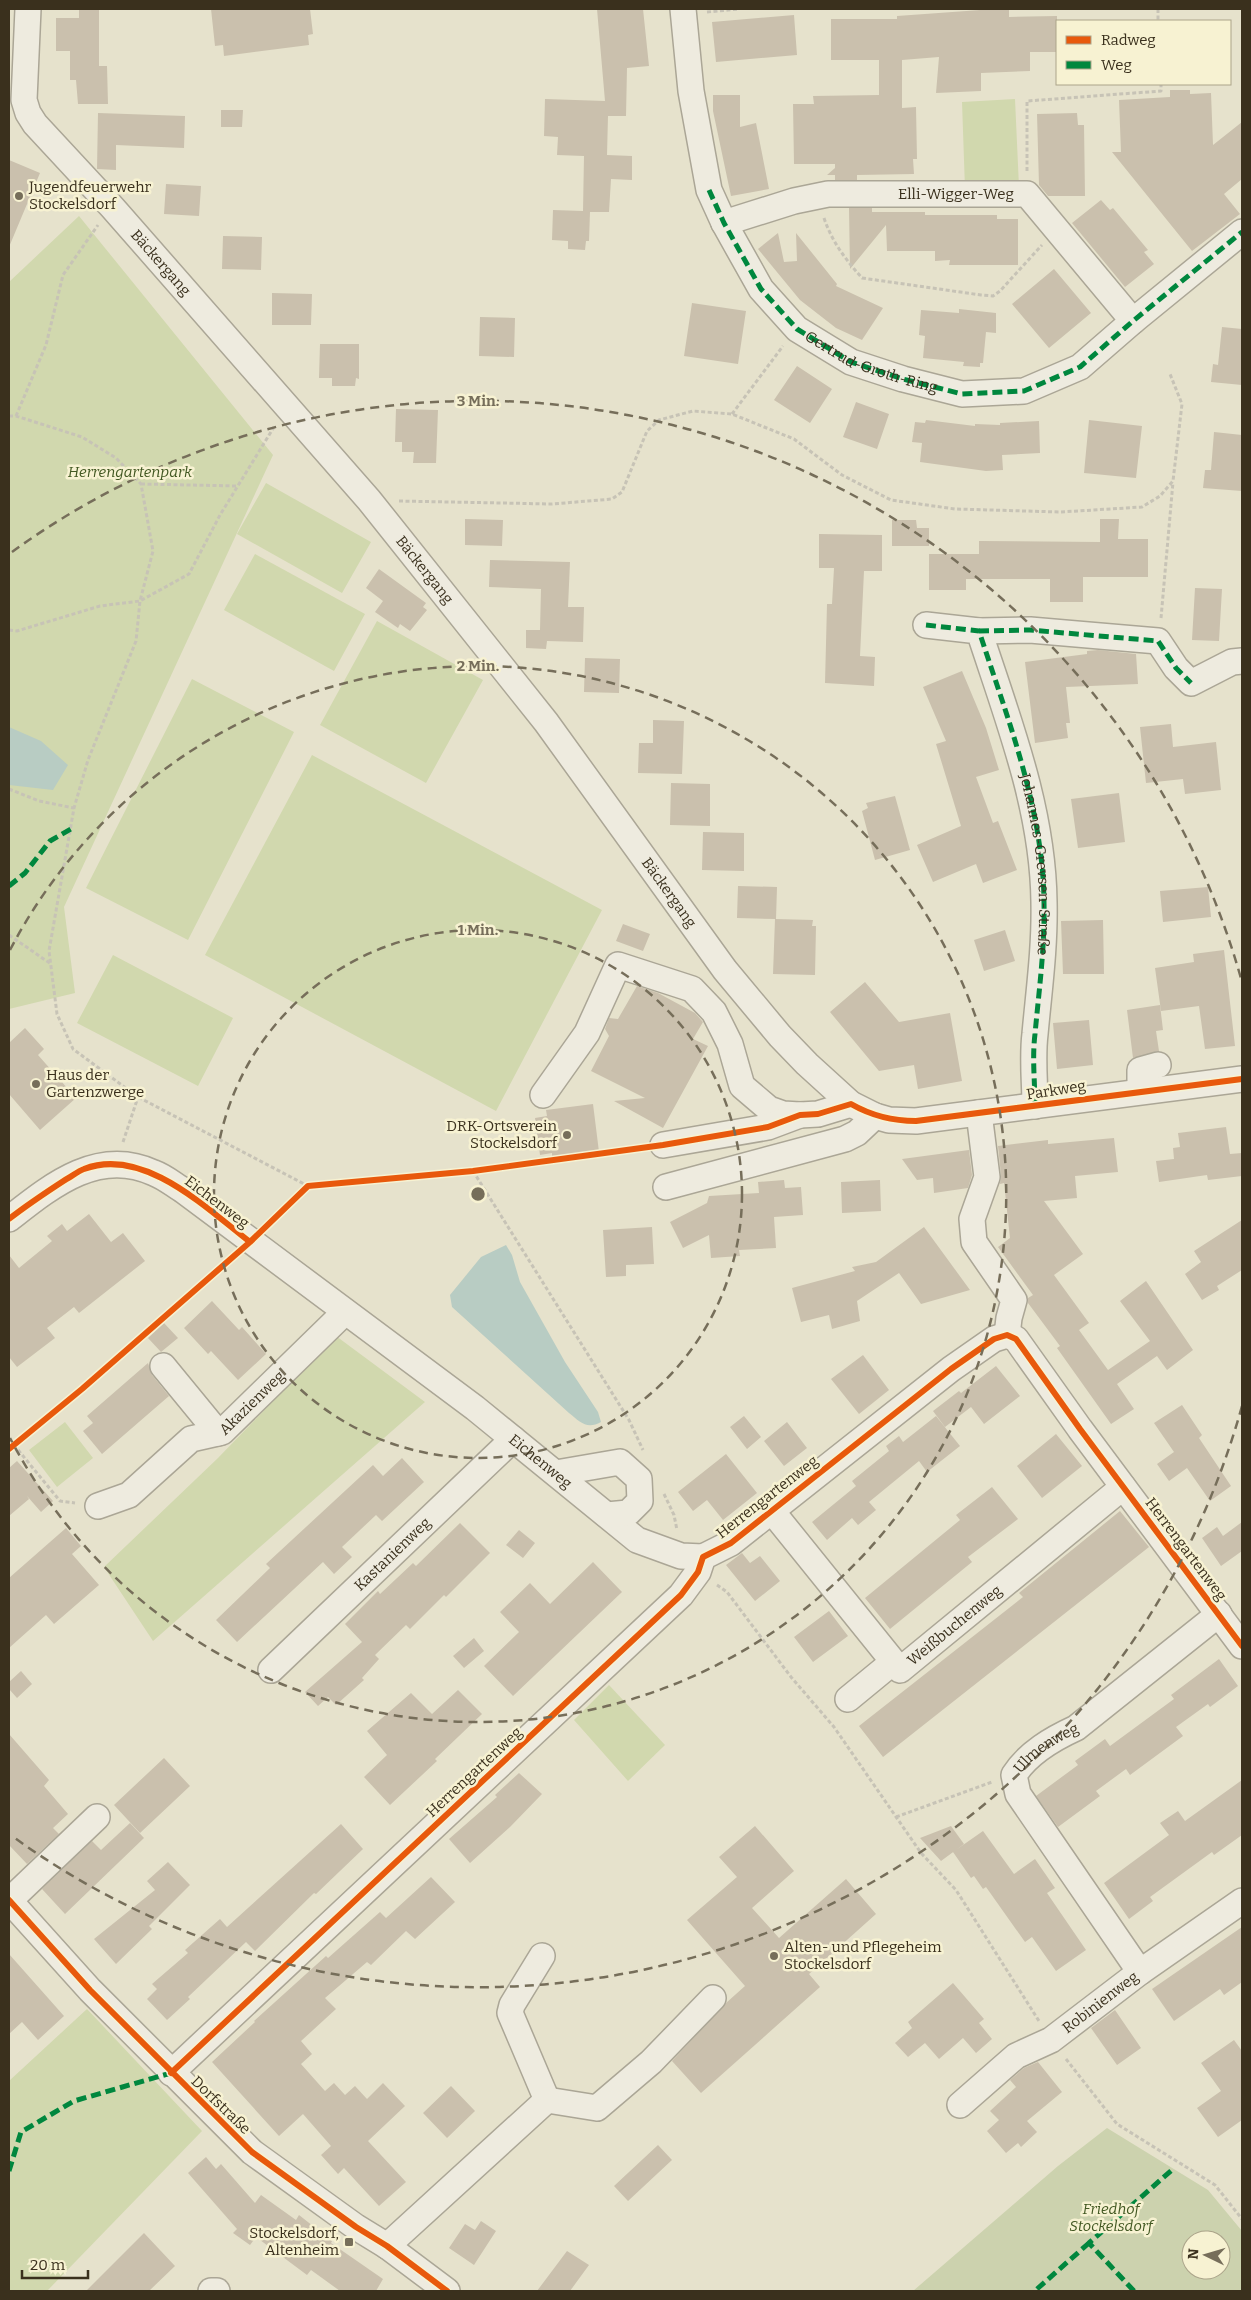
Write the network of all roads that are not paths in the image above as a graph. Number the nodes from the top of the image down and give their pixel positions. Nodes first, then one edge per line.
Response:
1 (28, 9) edge
2 (683, 11) edge
3 (724, 223) junction
4 (1242, 232) edge
5 (1133, 321) junction
6 (926, 625) dead end
7 (979, 631) junction
8 (1242, 661) edge
9 (1158, 1065) dead end
10 (1242, 1079) edge
11 (1140, 1091) junction
12 (543, 1095) dead end
13 (851, 1104) junction
14 (1035, 1106) junction
15 (979, 1113) junction
16 (800, 1115) junction
17 (875, 1116) junction
18 (663, 1145) road end
19 (666, 1187) dead end
20 (9, 1220) edge
21 (346, 1312) junction
22 (1007, 1335) junction
23 (163, 1366) dead end
24 (218, 1433) junction
25 (513, 1438) junction
26 (556, 1473) junction
27 (1123, 1487) junction
28 (98, 1506) road end
29 (771, 1510) junction
30 (607, 1515) junction
31 (694, 1562) junction
32 (1219, 1614) junction
33 (1242, 1646) edge
34 (893, 1662) junction
35 (271, 1670) dead end
36 (848, 1699) dead end
37 (97, 1817) dead end
38 (9, 1901) edge
39 (1242, 1901) edge
40 (542, 1956) dead end
41 (1140, 1972) junction
42 (713, 1998) dead end
43 (171, 2073) junction
44 (547, 2100) junction
45 (960, 2105) dead end
46 (387, 2246) junction
47 (417, 2282) edge
48 (211, 2291) edge
49 (217, 2291) edge
50 (447, 2291) edge

1 - 13 street, Bäckergang
2 - 3 street, Gertrud-Groth-Ring
3 - 5 street, Elli-Wigger-Weg
3 - 5 street, Gertrud-Groth-Ring
4 - 5 street, Gertrud-Groth-Ring
6 - 7 street
7 - 8 street
7 - 14 street, Johannes-Grevsen-Straße
9 - 11 street
10 - 11 street, Parkweg
11 - 14 street, Parkweg
12 - 16 street
13 - 16 street
13 - 17 street, Bäckergang
14 - 15 street, Parkweg
15 - 17 street, Parkweg
15 - 22 street
16 - 18 street
17 - 19 street
20 - 21 street, Eichenweg
21 - 24 street, Akazienweg
21 - 25 street, Eichenweg
22 - 27 street, Herrengartenweg
22 - 29 street, Herrengartenweg
23 - 24 street
24 - 28 street, Akazienweg
25 - 26 street, Eichenweg
25 - 35 street, Kastanienweg
26 - 30 street, Eichenweg
26 - 30 street
27 - 32 street, Herrengartenweg
27 - 34 street, Weißbuchenweg
29 - 31 street, Herrengartenweg
29 - 34 street, Weißbuchenweg
30 - 31 street, Eichenweg
31 - 43 street, Herrengartenweg
32 - 33 street, Herrengartenweg
32 - 41 street, Ulmenweg
34 - 36 street
37 - 38 street
38 - 43 street, Dorfstraße
39 - 41 street, Robinienweg
40 - 44 street
41 - 45 street, Robinienweg
42 - 44 street
43 - 46 street, Dorfstraße
44 - 46 street
46 - 47 street, Dorfstraße
47 - 50 street, Dorfstraße
48 - 49 street

